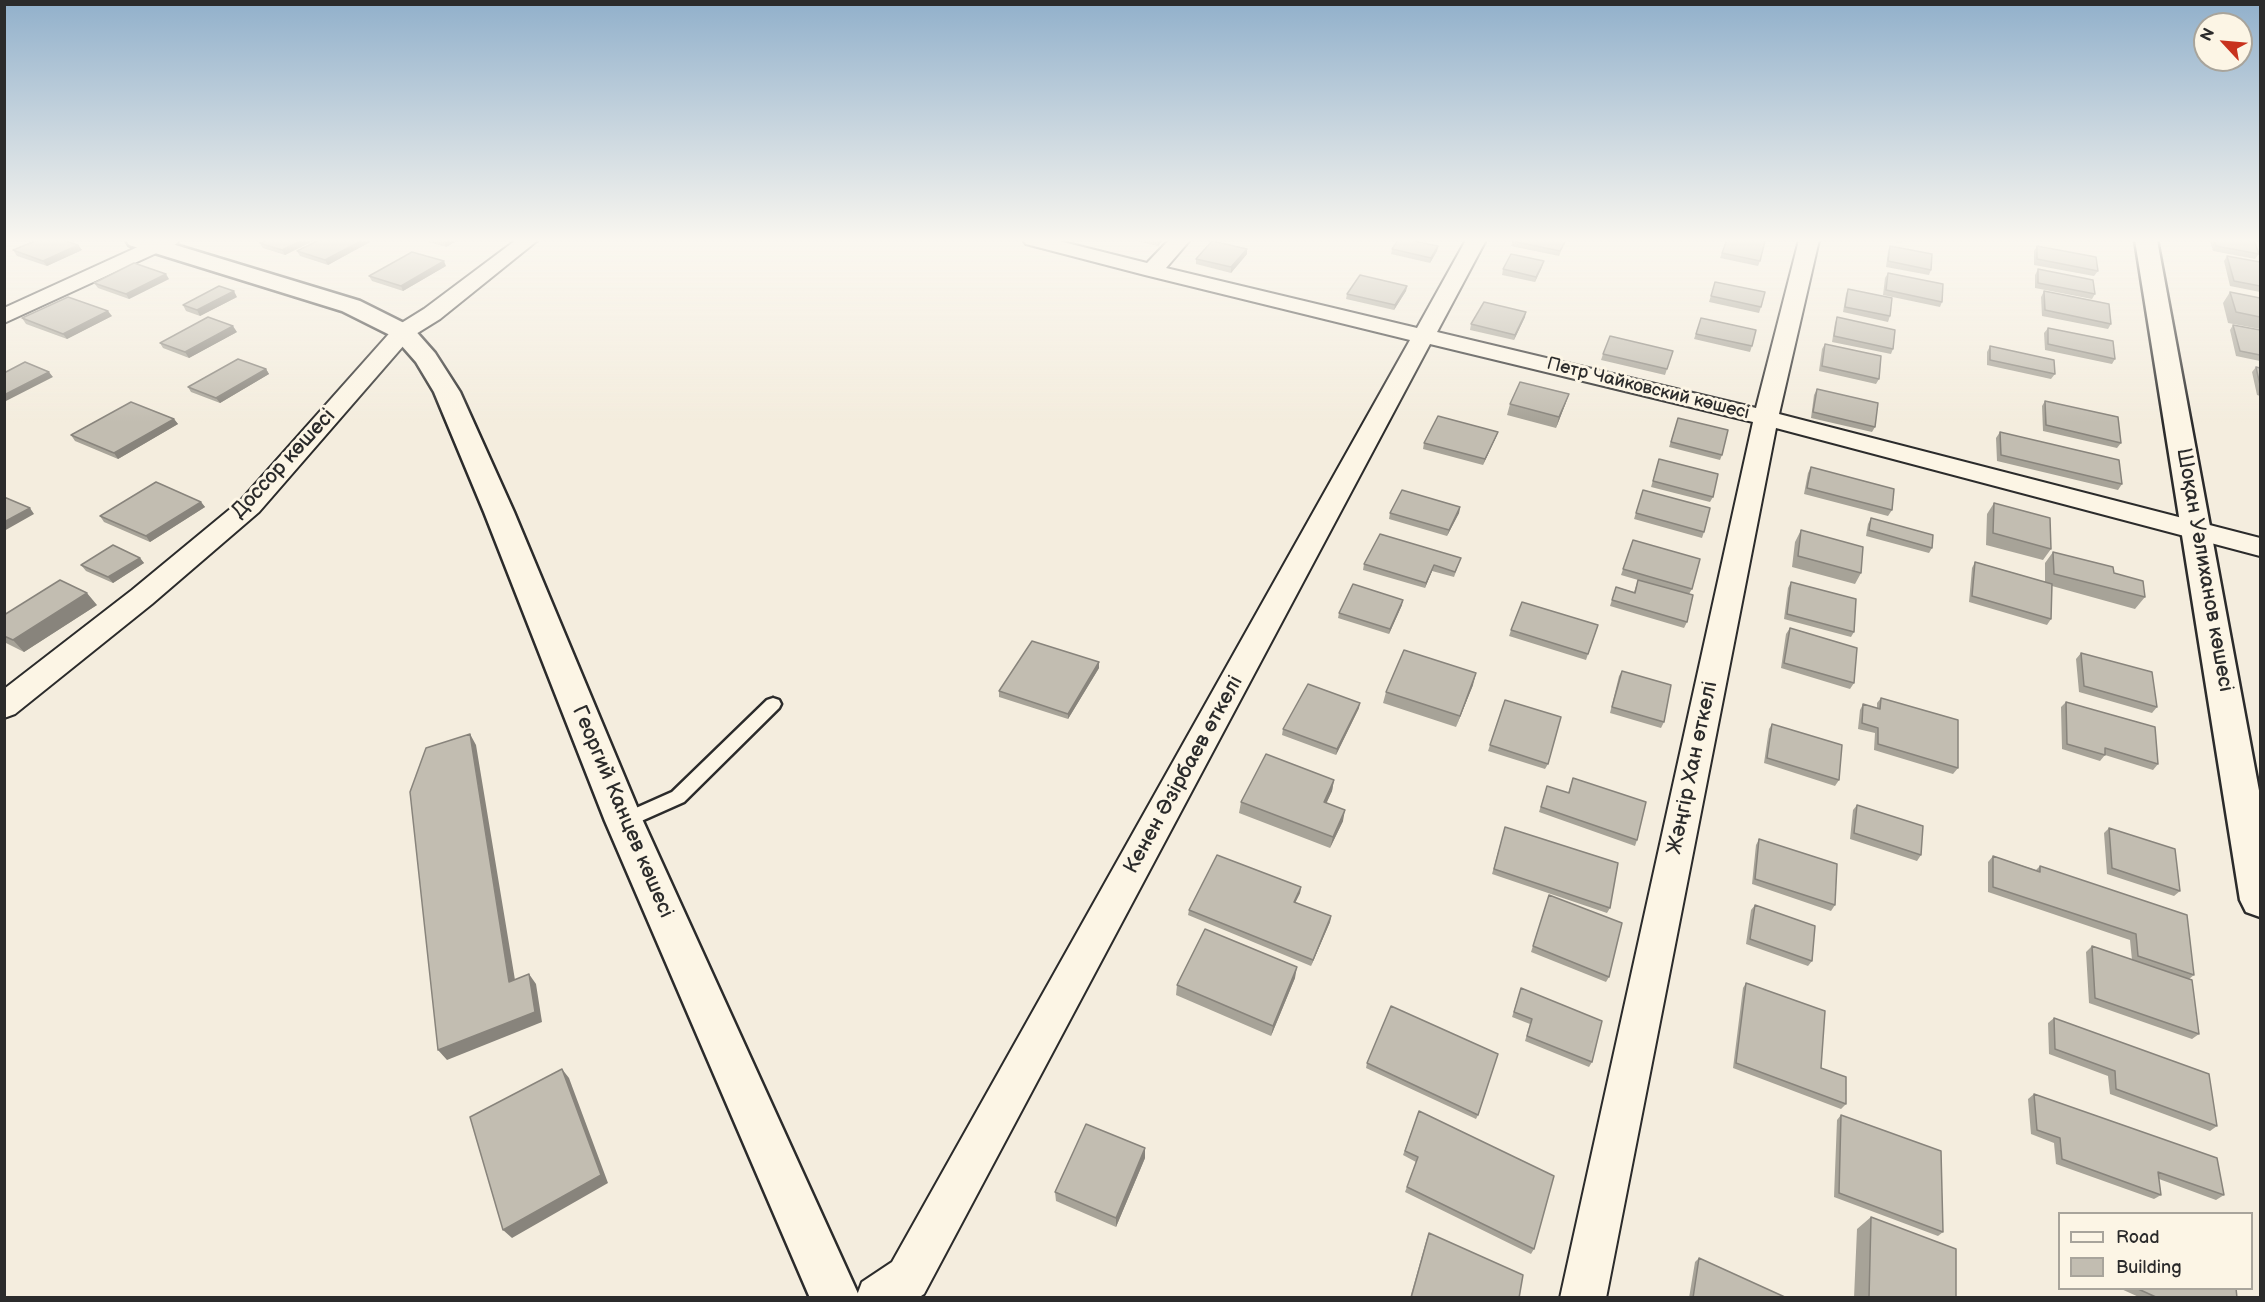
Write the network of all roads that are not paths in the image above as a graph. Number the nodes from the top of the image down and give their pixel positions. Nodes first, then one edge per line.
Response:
1 (35, 301) edge
2 (335, 301) edge
3 (449, 301) edge
4 (1277, 301) edge
5 (1443, 301) edge
6 (1795, 301) edge
7 (2157, 301) edge
8 (4, 316) edge
9 (404, 332) junction
10 (1425, 335) junction
11 (1767, 418) junction
12 (2198, 531) junction
13 (2260, 547) edge
14 (773, 704) dead end
15 (4, 706) edge
16 (624, 821) junction
17 (2260, 900) edge
18 (835, 1298) edge
19 (878, 1298) edge
20 (1583, 1298) edge

1 - 8 street
2 - 9 main road
3 - 9 street, Доссор көшесі
4 - 10 street, Петр Чайковский көшесі
5 - 10 street, Кенен Әзірбаев өткелі
6 - 11 street, Жәңгір Хан өткелі
7 - 12 main road, Шоқан Уәлиханов көшесі
9 - 15 street, Доссор көшесі
9 - 16 main road, Георгий Канцев көшесі
10 - 11 street, Петр Чайковский көшесі
10 - 19 street, Кенен Әзірбаев өткелі
11 - 12 street, Петр Чайковский көшесі
11 - 20 street, Жәңгір Хан өткелі
12 - 13 street, Петр Чайковский көшесі
12 - 17 main road, Шоқан Уәлиханов көшесі
14 - 16 lane
16 - 18 main road, Георгий Канцев көшесі

